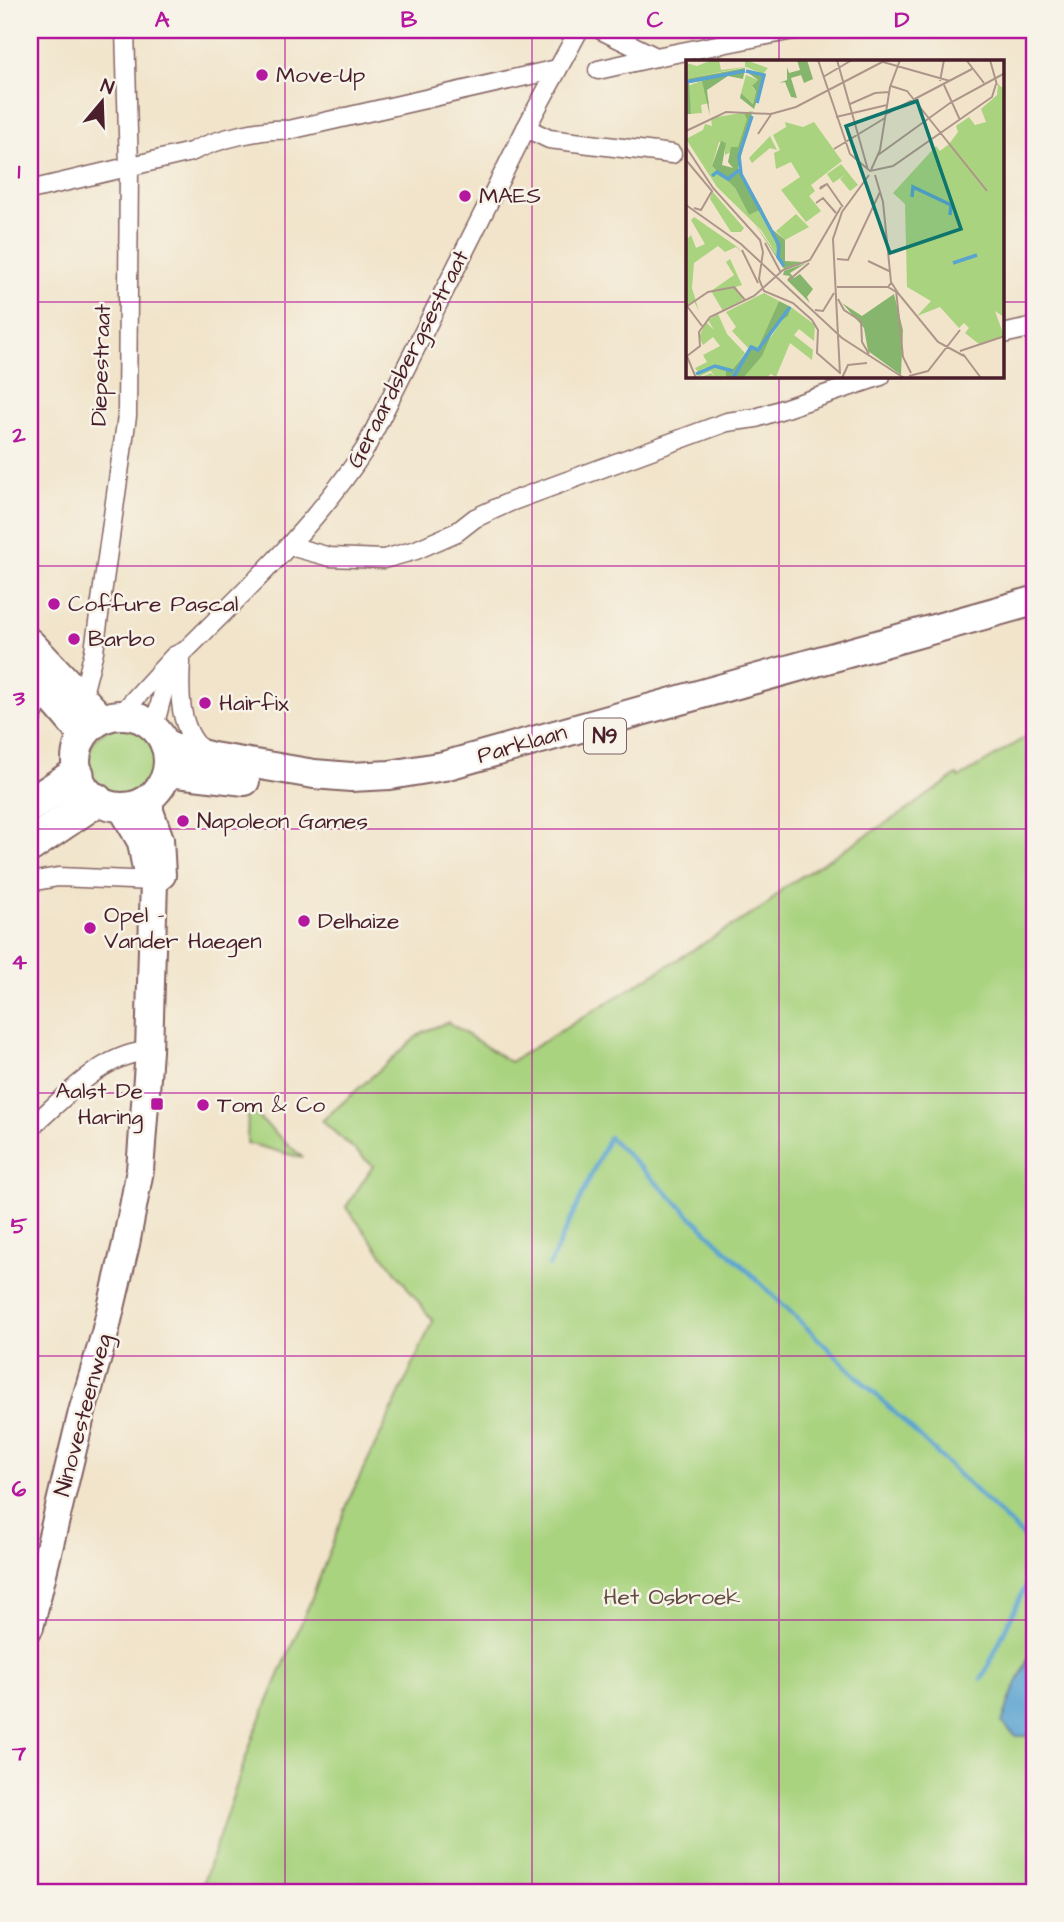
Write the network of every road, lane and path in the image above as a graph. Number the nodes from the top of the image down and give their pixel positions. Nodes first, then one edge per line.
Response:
1 (125, 30) edge
2 (579, 30) edge
3 (601, 30) edge
4 (793, 30) edge
5 (656, 57) junction
6 (557, 69) junction
7 (598, 70) dead end
8 (526, 128) junction
9 (672, 154) dead end
10 (130, 167) junction
11 (30, 190) edge
12 (1034, 327) edge
13 (1004, 334) edge
14 (875, 378) edge
15 (290, 545) junction
16 (1034, 601) edge
17 (1034, 619) edge
18 (30, 643) edge
19 (183, 656) junction
20 (37, 681) edge
21 (82, 698) junction
22 (30, 722) edge
23 (102, 723) junction
24 (162, 748) junction
25 (213, 757) junction
26 (77, 774) junction
27 (150, 799) junction
28 (109, 804) junction
29 (30, 805) edge
30 (30, 845) edge
31 (30, 881) edge
32 (154, 881) junction
33 (149, 1051) junction
34 (30, 1128) edge
35 (30, 1628) edge

1 - 10 street, Diepestraat
2 - 6 street, Geraardsbergsestraat
3 - 5 street
4 - 5 street
5 - 7 street
6 - 8 street, Geraardsbergsestraat
6 - 10 street
8 - 9 street
8 - 15 street, Geraardsbergsestraat
10 - 11 street
10 - 21 street, Diepestraat
12 - 13 street
14 - 15 street
15 - 19 street, Geraardsbergsestraat
16 - 25 main road, Parklaan / N9
17 - 24 main road, Parklaan / N9
18 - 21 main road
19 - 23 street, Geraardsbergsestraat
19 - 24 street, Geraardsbergsestraat
19 - 25 street
20 - 22 street
20 - 23 main road
21 - 23 main road
23 - 24 main road
23 - 26 main road
24 - 25 main road, Parklaan / N9
24 - 27 main road
26 - 28 main road
26 - 29 highway
27 - 28 main road
27 - 32 main road
28 - 30 highway
28 - 32 main road
31 - 32 street
32 - 33 main road
33 - 34 street
33 - 35 main road, Ninovesteenweg

